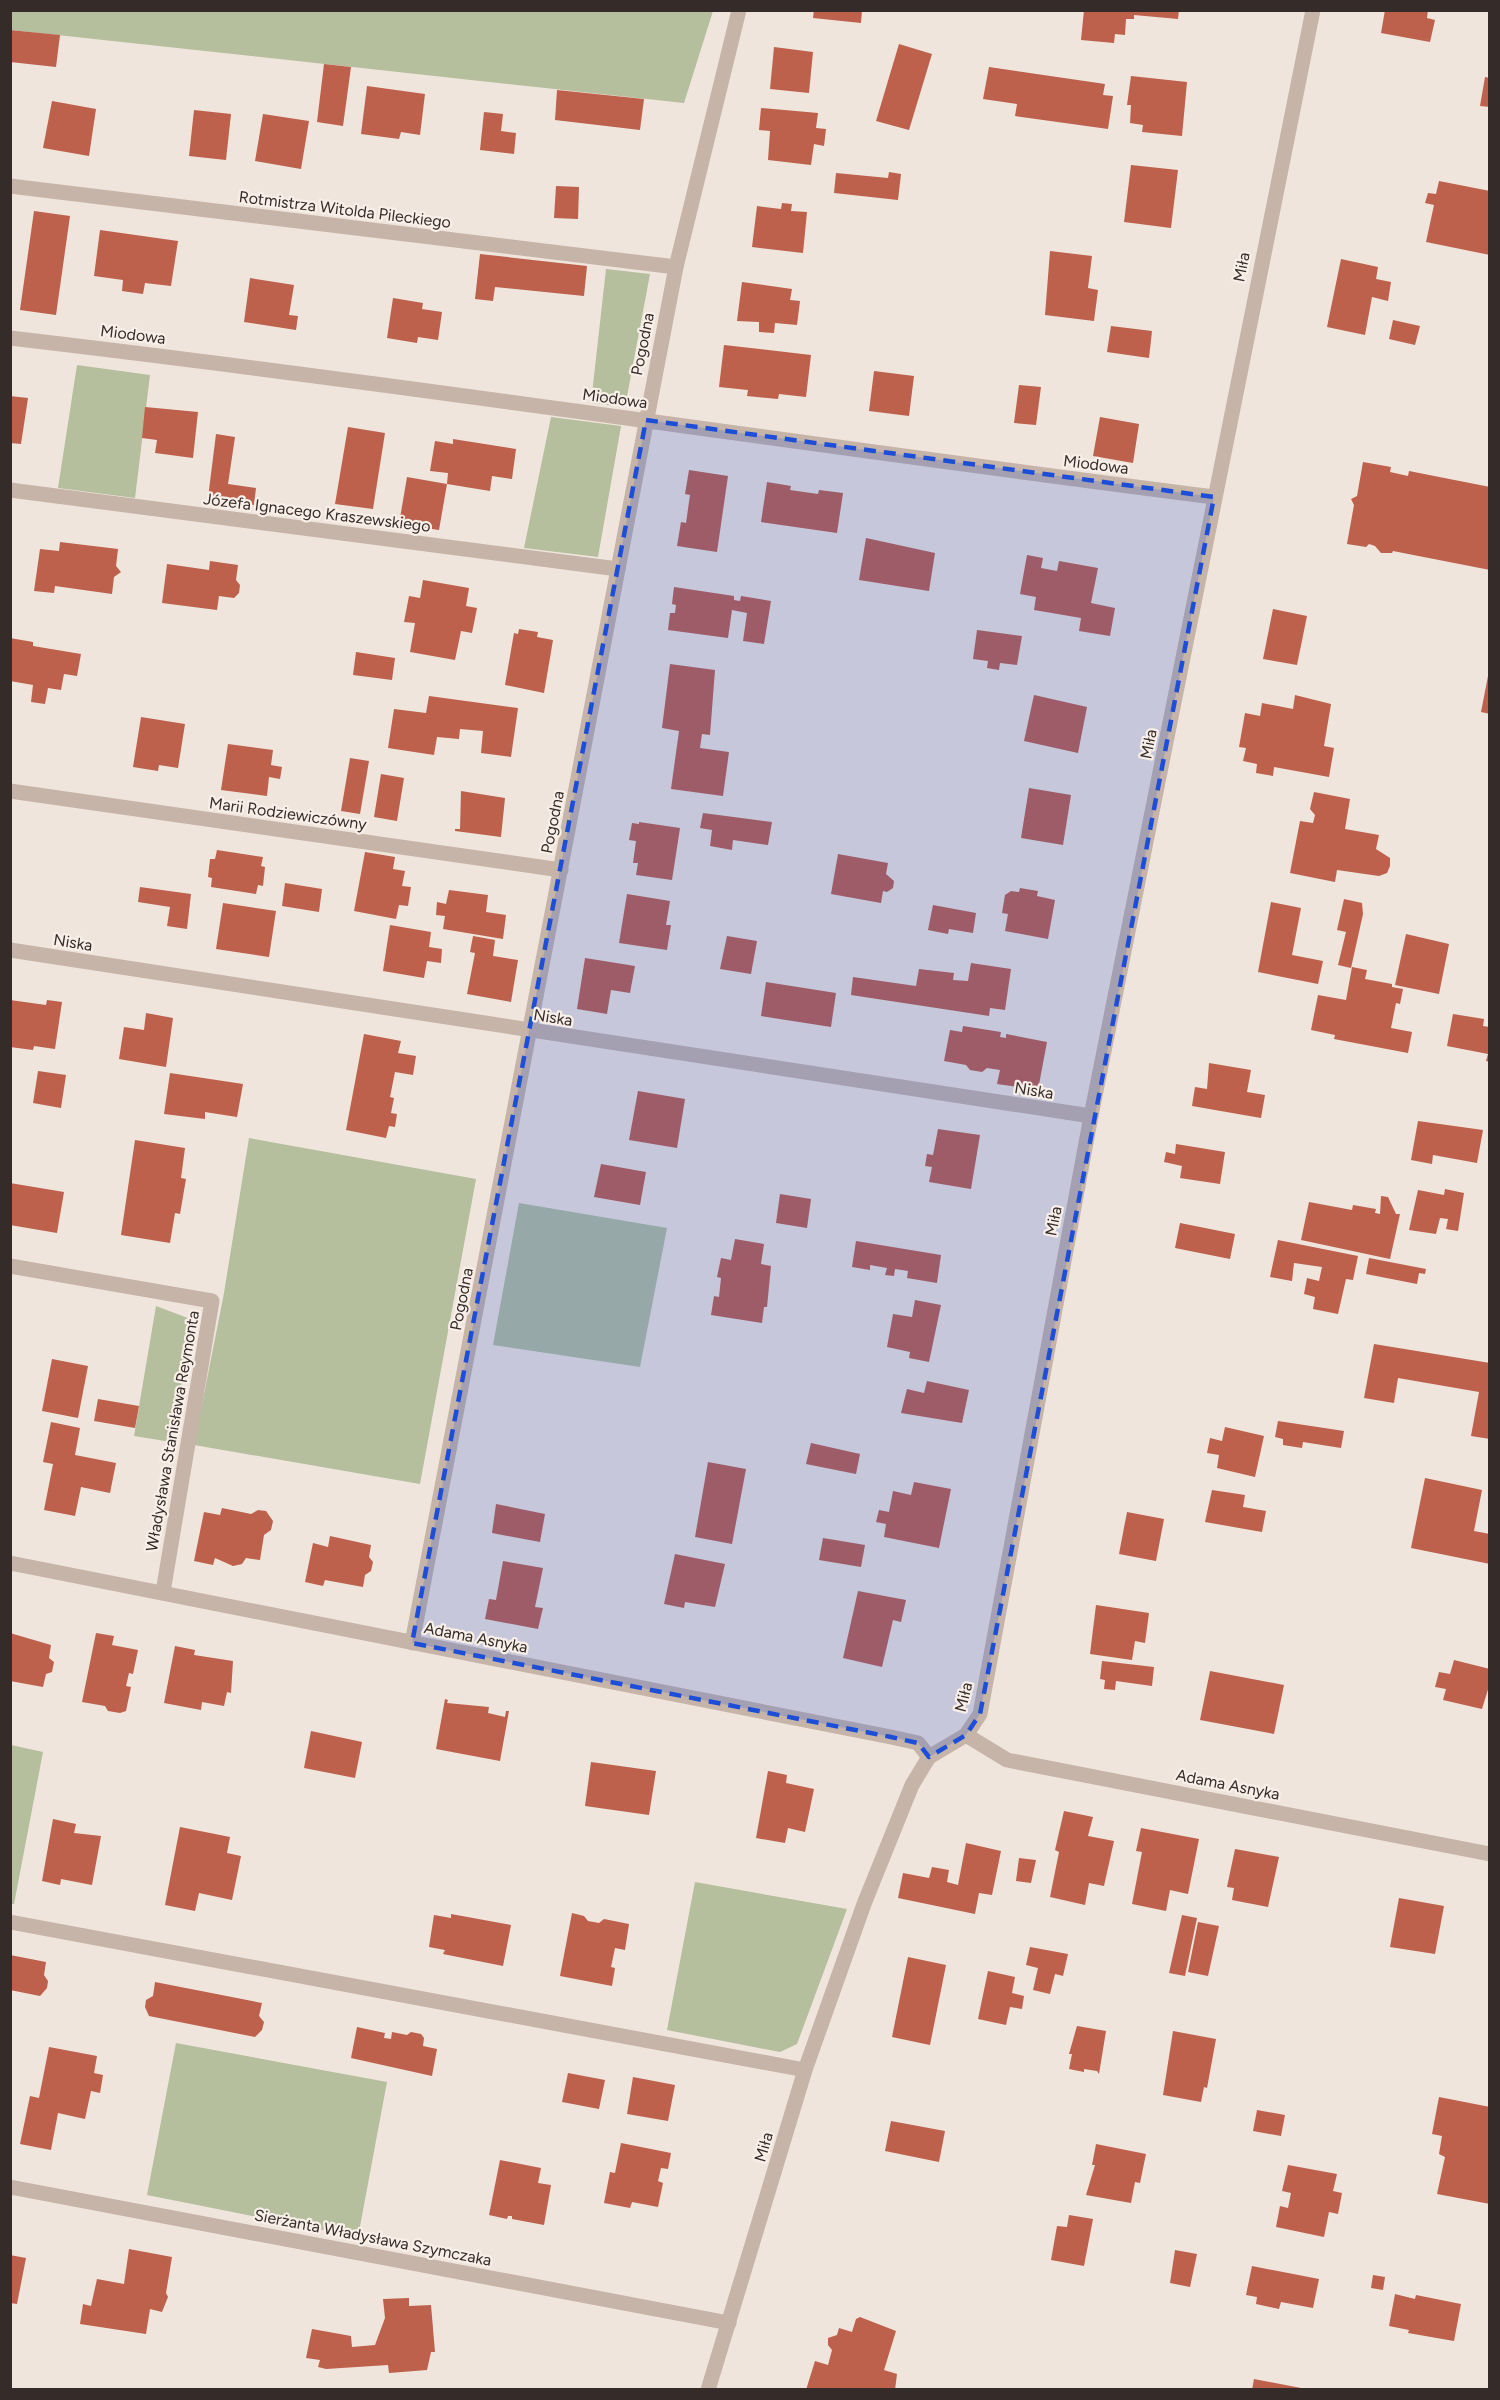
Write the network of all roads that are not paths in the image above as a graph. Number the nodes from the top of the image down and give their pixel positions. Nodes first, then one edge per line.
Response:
1 (738, 10) edge
2 (1313, 10) edge
3 (10, 186) edge
4 (676, 267) junction
5 (10, 338) edge
6 (646, 420) junction
7 (10, 490) edge
8 (1214, 497) junction
9 (618, 569) junction
10 (10, 791) edge
11 (561, 870) junction
12 (10, 950) edge
13 (531, 1032) junction
14 (1091, 1116) junction
15 (10, 1266) edge
16 (10, 1563) edge
17 (163, 1592) junction
18 (412, 1642) junction
19 (966, 1735) junction
20 (929, 1757) junction
21 (1490, 1854) edge
22 (10, 1922) edge
23 (805, 2070) junction
24 (10, 2187) edge
25 (729, 2323) junction
26 (708, 2390) edge

1 - 4 street, Pogodna
2 - 8 street, Miła
3 - 4 street, Rotmistrza Witolda Pileckiego
4 - 6 street, Pogodna
5 - 6 street, Miodowa
6 - 8 street, Miodowa
6 - 9 street, Pogodna
7 - 9 street, Józefa Ignacego Kraszewskiego
8 - 14 street, Miła
9 - 11 street, Pogodna
10 - 11 street, Marii Rodziewiczówny
11 - 13 street, Pogodna
12 - 13 street, Niska
13 - 14 street, Niska
13 - 18 street, Pogodna
14 - 19 street, Miła
15 - 17 street, Władysława Stanisława Reymonta
16 - 17 street, Adama Asnyka
17 - 18 street, Adama Asnyka
18 - 20 street, Adama Asnyka
19 - 20 street, Miła
19 - 21 street, Adama Asnyka
20 - 23 street, Miła
22 - 23 street
23 - 25 street, Miła
24 - 25 street, Sierżanta Władysława Szymczaka
25 - 26 street, Miła

